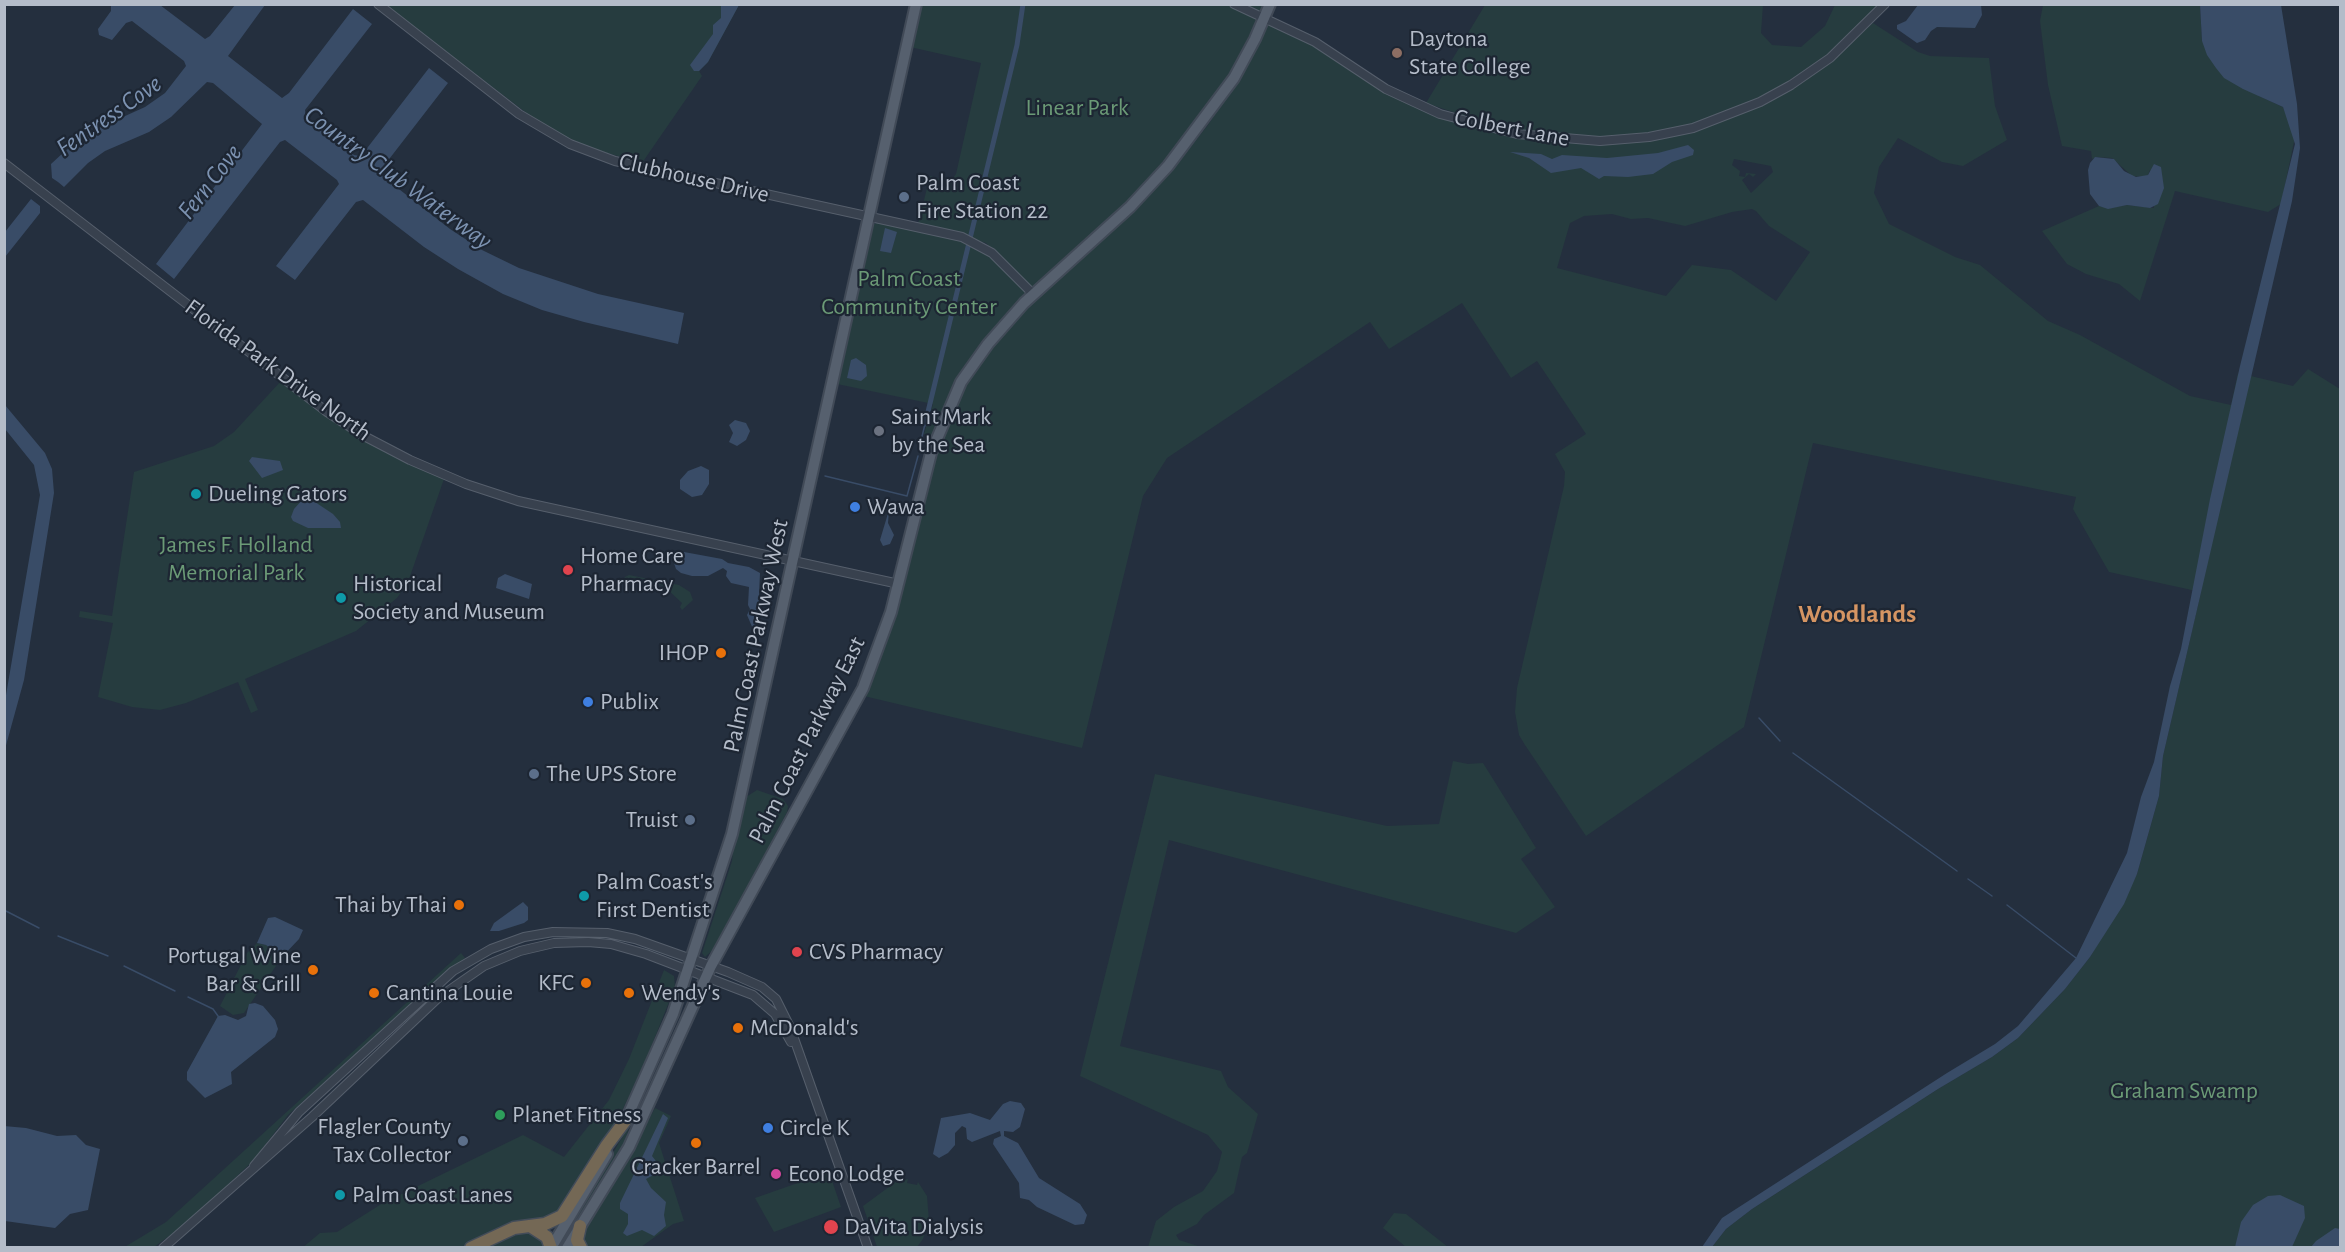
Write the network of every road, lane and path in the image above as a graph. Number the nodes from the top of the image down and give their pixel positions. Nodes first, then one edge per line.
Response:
1 (378, 4) edge
2 (916, 4) edge
3 (1234, 4) edge
4 (1270, 4) edge
5 (1885, 4) edge
6 (1265, 19) junction
7 (4, 163) edge
8 (869, 217) junction
9 (1033, 294) junction
10 (794, 563) junction
11 (899, 584) junction
12 (720, 951) junction
13 (691, 964) junction
14 (708, 971) junction
15 (728, 972) junction
16 (405, 1013) junction
17 (803, 1065) junction
18 (365, 1066) junction
19 (628, 1117) junction
20 (254, 1166) junction
21 (530, 1226) junction
22 (580, 1226) junction
23 (163, 1248) edge
24 (471, 1248) edge
25 (551, 1248) edge
26 (567, 1248) edge
27 (581, 1248) edge
28 (868, 1248) edge

1 - 8 street, Clubhouse Drive
2 - 8 main road, Palm Coast Parkway West
3 - 6 street, Colbert Lane
4 - 6 main road, Palm Coast Parkway East
5 - 6 street, Colbert Lane
6 - 9 main road, Palm Coast Parkway East
7 - 10 street, Florida Park Drive North
8 - 9 street, Clubhouse Drive
8 - 10 main road, Palm Coast Parkway West
9 - 11 main road, Palm Coast Parkway East
10 - 11 street, Florida Park Drive North
10 - 13 main road, Palm Coast Parkway West
11 - 12 main road, Palm Coast Parkway East
12 - 14 main road, Palm Coast Parkway East
12 - 15 street
13 - 14 street
13 - 16 street
13 - 18 street
13 - 19 main road, Palm Coast Parkway West
14 - 15 street
14 - 17 street
14 - 22 main road, Palm Coast Parkway East
15 - 17 street
16 - 18 street
16 - 20 street
17 - 28 street
18 - 20 street
19 - 21 highway
19 - 25 main road, Palm Coast Parkway West
20 - 23 street
21 - 24 highway
21 - 25 highway
22 - 26 main road, Palm Coast Parkway East
22 - 27 highway

